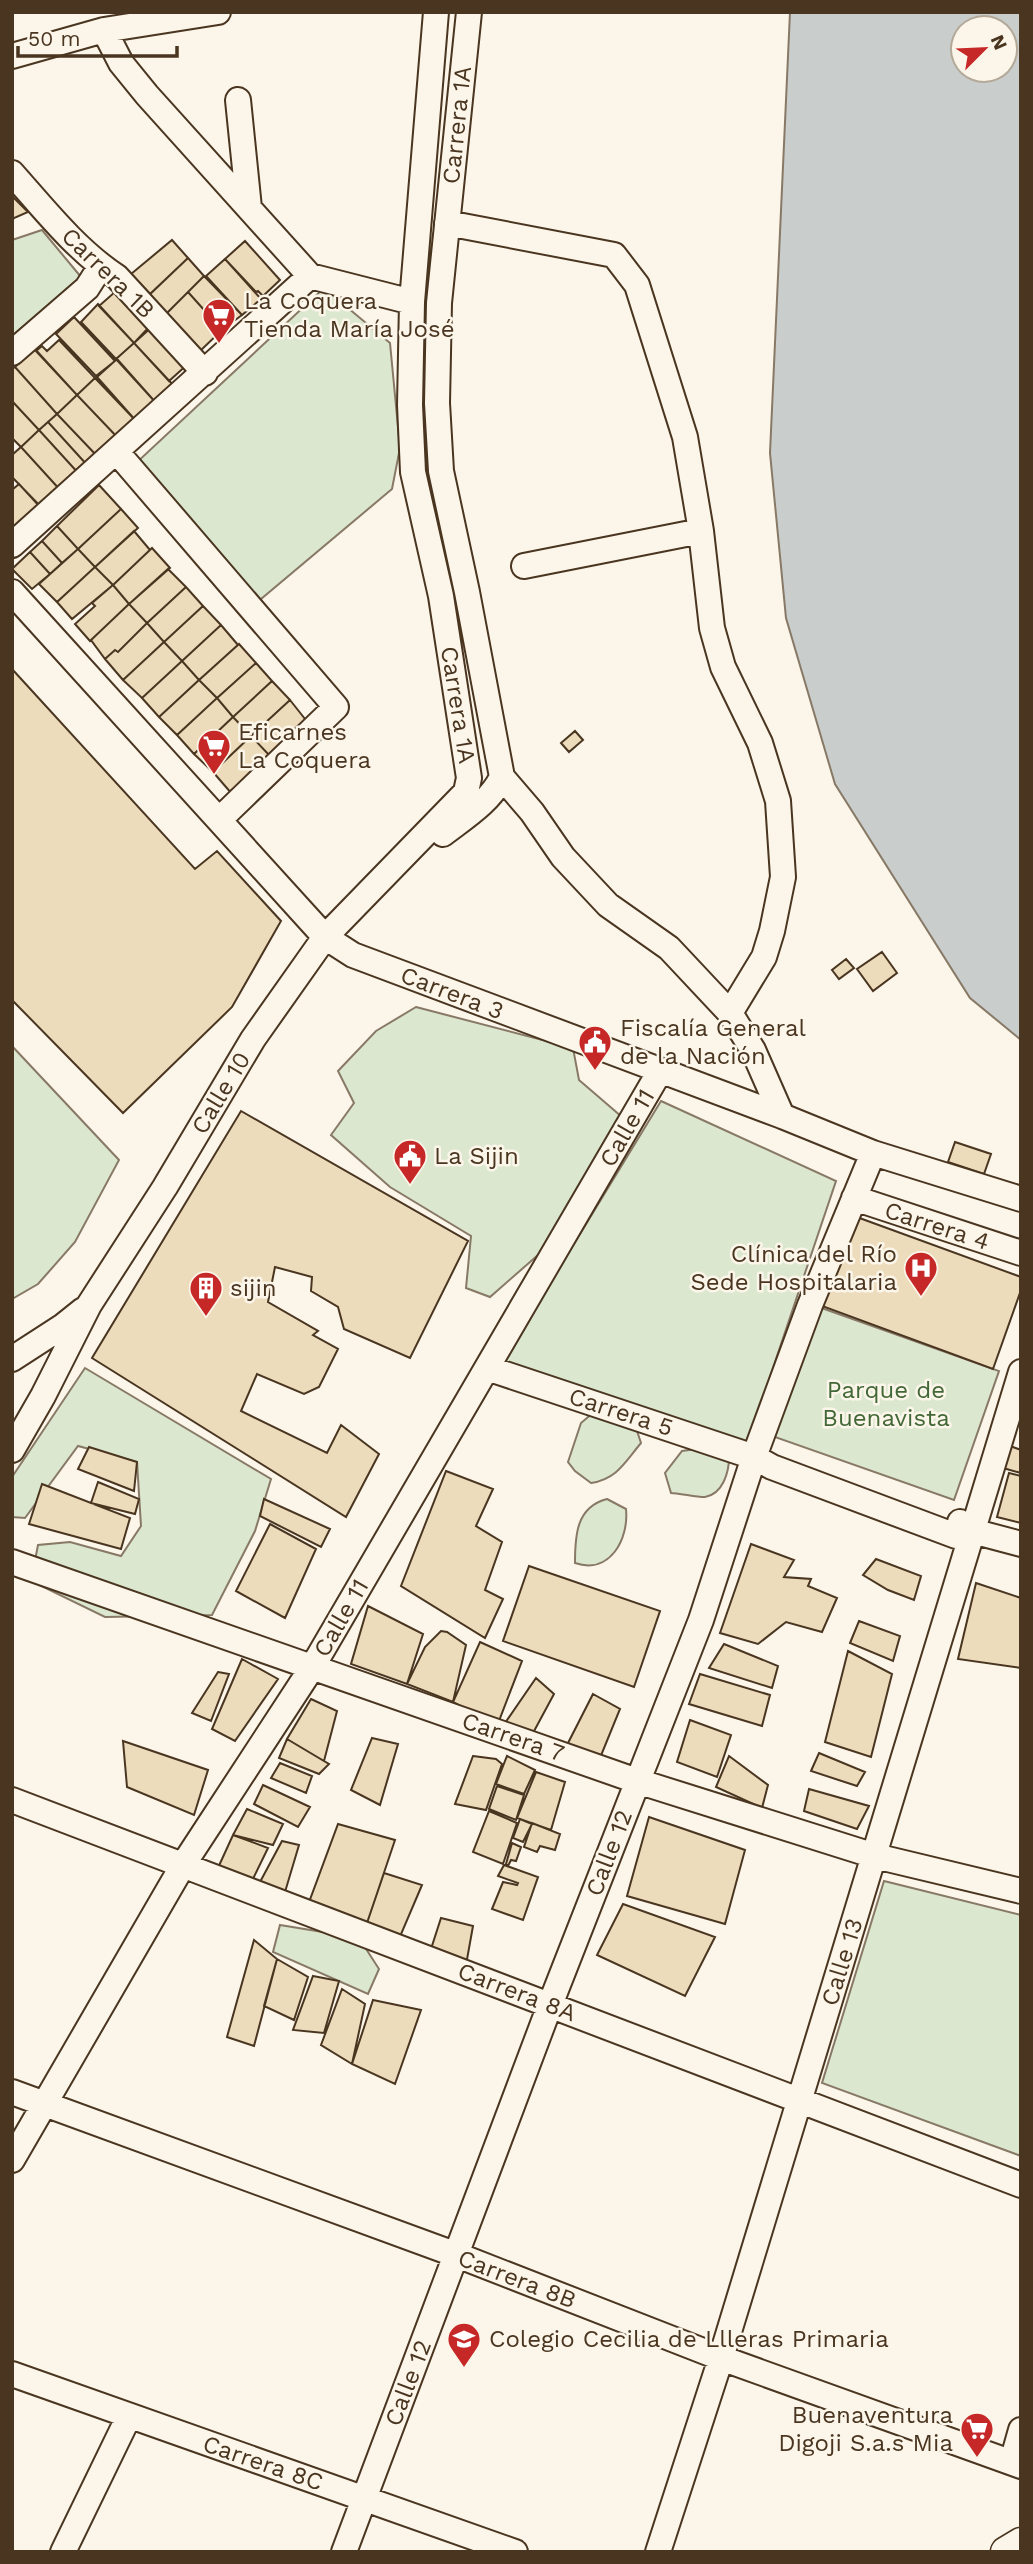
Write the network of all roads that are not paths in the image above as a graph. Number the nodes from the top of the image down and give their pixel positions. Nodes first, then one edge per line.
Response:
1 (218, 12) edge
2 (436, 12) edge
3 (469, 12) edge
4 (104, 30) junction
5 (12, 56) edge
6 (238, 100) dead end
7 (12, 173) edge
8 (249, 208) junction
9 (447, 223) junction
10 (101, 267) junction
11 (310, 276) junction
12 (412, 302) junction
13 (12, 353) edge
14 (205, 373) junction
15 (116, 451) junction
16 (701, 531) junction
17 (12, 545) edge
18 (524, 566) dead end
19 (12, 592) edge
20 (502, 776) junction
21 (220, 819) junction
22 (367, 892) junction
23 (325, 937) junction
24 (730, 1013) junction
25 (660, 1071) junction
26 (782, 1116) junction
27 (873, 1153) junction
28 (854, 1198) junction
29 (1021, 1199) edge
30 (1021, 1253) edge
31 (89, 1305) junction
32 (12, 1359) edge
33 (487, 1368) junction
34 (1021, 1371) edge
35 (12, 1450) edge
36 (754, 1457) junction
37 (972, 1531) junction
38 (1021, 1544) edge
39 (12, 1562) edge
40 (313, 1666) junction
41 (637, 1781) junction
42 (12, 1800) edge
43 (875, 1856) junction
44 (183, 1865) junction
45 (1021, 1891) edge
46 (550, 2005) junction
47 (12, 2092) edge
48 (799, 2100) junction
49 (46, 2104) junction
50 (12, 2160) edge
51 (1021, 2185) edge
52 (457, 2255) junction
53 (721, 2358) junction
54 (12, 2374) edge
55 (129, 2416) junction
56 (1021, 2430) edge
57 (1016, 2464) edge
58 (364, 2498) junction
59 (1021, 2543) edge
60 (63, 2552) edge
61 (344, 2552) edge
62 (515, 2552) edge
63 (658, 2552) edge
64 (1006, 2552) edge

1 - 4 street
2 - 12 street, Carrera 1A
3 - 9 street, Carrera 1A
4 - 5 street
4 - 8 street
6 - 8 street
7 - 10 street, Carrera 1B
8 - 11 street
9 - 16 street
9 - 20 street, Carrera 1A
10 - 13 street
10 - 14 street, Carrera 1B
11 - 12 street
11 - 14 street
12 - 22 street, Carrera 1A
14 - 15 street
15 - 17 street
15 - 21 street
16 - 18 street
16 - 24 street
19 - 21 street, Carrera 3
20 - 22 street, Carrera 1A
20 - 24 street, Carrera 1A
21 - 23 street, Carrera 3
22 - 23 street, Calle 10
23 - 25 street, Carrera 3
23 - 31 street, Calle 10
24 - 26 street, Carrera 1A
25 - 26 street, Carrera 3
25 - 33 street, Calle 11
26 - 27 street, Carrera 3
27 - 28 street, Calle 12
27 - 29 street, Carrera 3
28 - 30 street, Carrera 4
28 - 36 street, Calle 12
31 - 32 street, Calle 10
31 - 35 street, Calle 10
33 - 36 street, Carrera 5
33 - 40 street, Calle 11
34 - 37 street, Calle 13
36 - 37 street, Carrera 5
36 - 41 street, Calle 12
37 - 38 street, Carrera 5
37 - 43 street, Calle 13
39 - 40 street, Carrera 7
40 - 41 street, Carrera 7
40 - 44 street, Calle 11
41 - 43 street, Carrera 7
41 - 46 street, Calle 12
42 - 44 street, Carrera 8A
43 - 45 street, Carrera 7
43 - 48 street, Calle 13
44 - 46 street, Carrera 8A
44 - 49 street, Calle 11
46 - 48 street, Carrera 8A
46 - 52 street, Calle 12
47 - 49 street, Carrera 8B
48 - 51 street, Carrera 8A
48 - 53 street, Calle 13
49 - 50 street, Calle 11
49 - 52 street, Carrera 8B
52 - 53 street, Carrera 8B
52 - 58 street, Calle 12
53 - 57 street, Carrera 8B
53 - 63 street, Calle 13
54 - 55 street, Carrera 8C
55 - 58 street, Carrera 8C
55 - 60 street
56 - 57 street
58 - 61 street, Calle 12
58 - 62 street, Carrera 8C
59 - 64 main road

